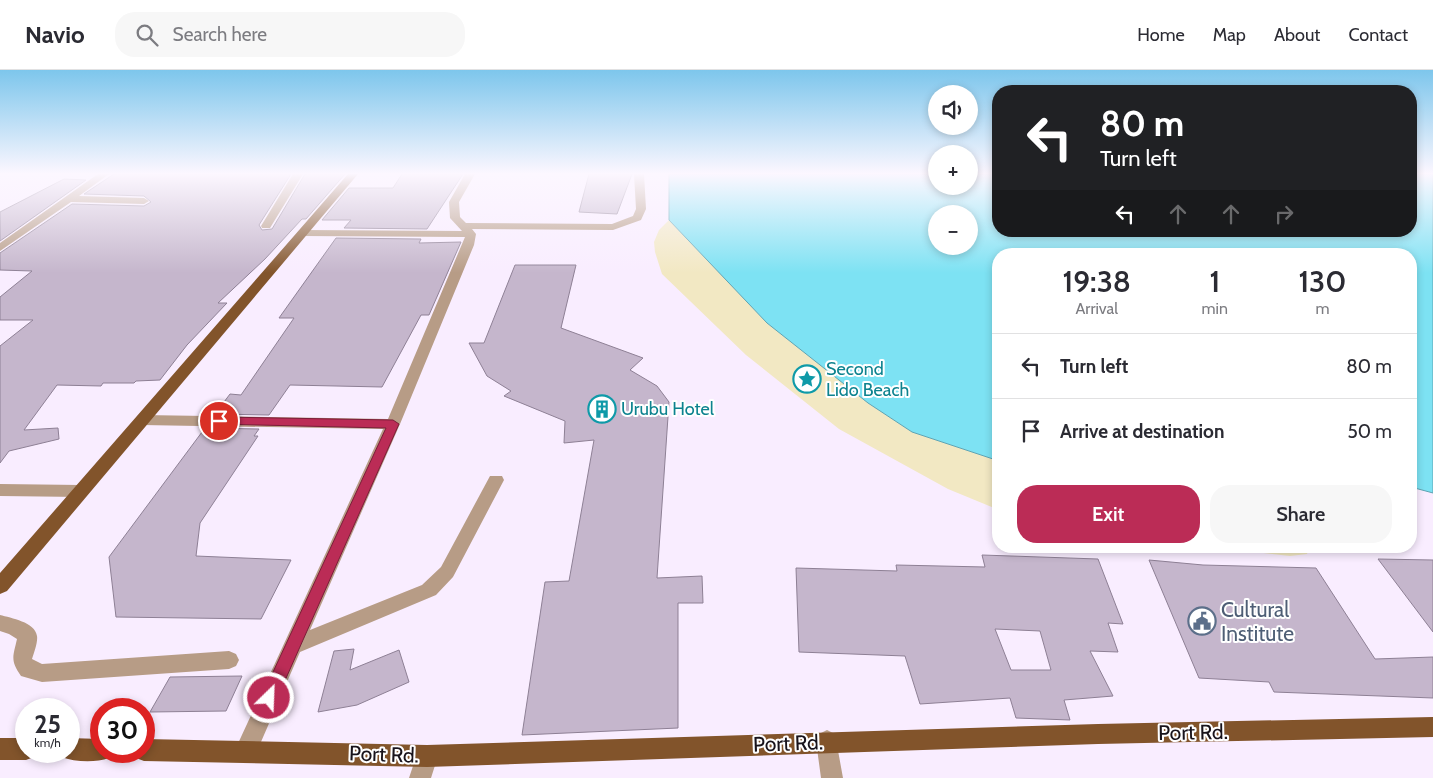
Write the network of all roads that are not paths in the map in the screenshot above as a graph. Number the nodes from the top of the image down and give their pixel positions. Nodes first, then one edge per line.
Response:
1 (57, 207) edge
2 (278, 207) edge
3 (324, 207) edge
4 (454, 207) edge
5 (641, 207) edge
6 (266, 226) dead end
7 (467, 230) junction
8 (302, 233) junction
9 (0, 248) edge
10 (142, 420) junction
11 (393, 424) junction
12 (496, 480) dead end
13 (0, 490) edge
14 (81, 491) junction
15 (0, 586) edge
16 (0, 623) edge
17 (292, 646) junction
18 (229, 660) dead end
19 (1433, 727) edge
20 (827, 741) junction
21 (0, 749) edge
22 (15, 749) edge
23 (155, 750) edge
24 (246, 750) junction
25 (427, 756) junction
26 (420, 778) edge
27 (832, 778) edge

1 - 9 street
2 - 6 street
3 - 8 main road
4 - 7 street
5 - 7 street
7 - 8 street
7 - 11 street
8 - 10 main road
10 - 11 street
10 - 14 main road
11 - 17 street
12 - 17 street
13 - 14 street
14 - 15 main road
16 - 18 street
17 - 24 street
19 - 20 main road, Port Rd.
20 - 25 main road, Port Rd.
20 - 27 street
21 - 22 main road
23 - 24 main road, Port Rd.
24 - 25 main road, Port Rd.
25 - 26 street

